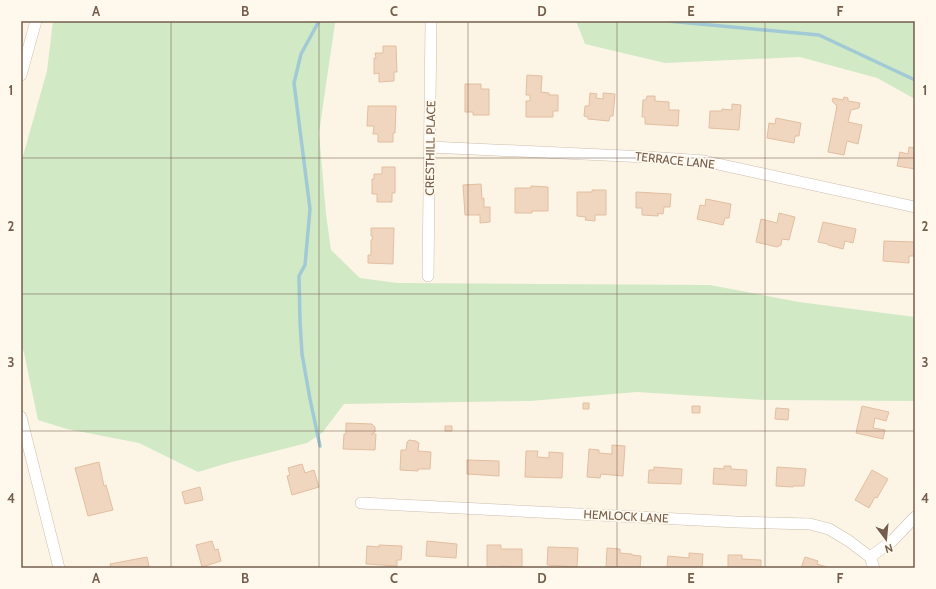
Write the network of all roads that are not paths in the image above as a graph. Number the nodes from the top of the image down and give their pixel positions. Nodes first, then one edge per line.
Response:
1 (36, 21) edge
2 (431, 21) edge
3 (21, 74) edge
4 (430, 147) junction
5 (915, 208) edge
6 (428, 276) dead end
7 (21, 417) edge
8 (361, 503) dead end
9 (915, 517) edge
10 (870, 557) junction
11 (59, 568) edge
12 (874, 568) edge

1 - 3 street
2 - 4 street, CRESTHILL PLACE
4 - 5 street, TERRACE LANE
4 - 6 street, CRESTHILL PLACE
7 - 11 street
8 - 10 street, HEMLOCK LANE
9 - 10 street
10 - 12 street

